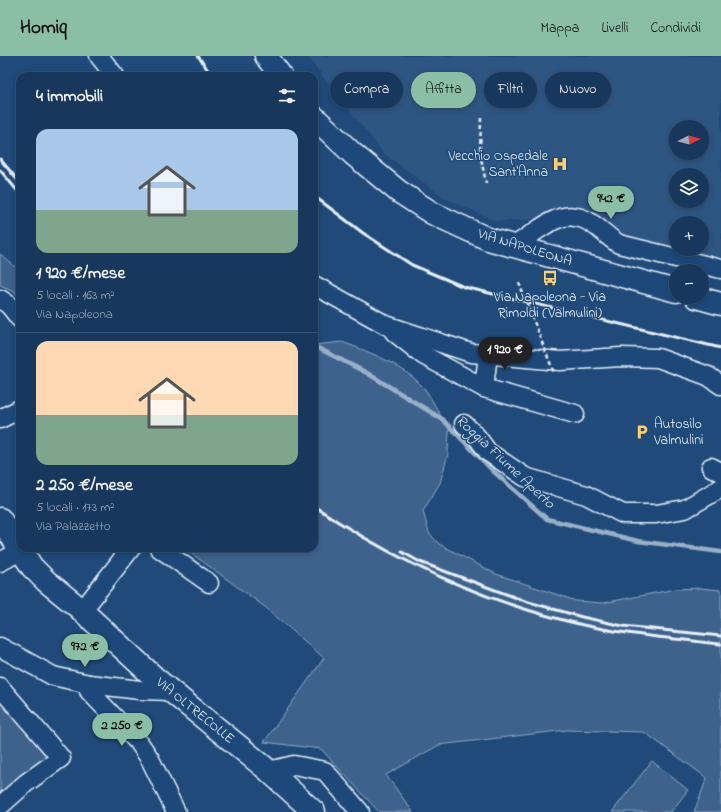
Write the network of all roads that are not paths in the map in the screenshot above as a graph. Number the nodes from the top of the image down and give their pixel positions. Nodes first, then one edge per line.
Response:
1 (99, 56) edge
2 (112, 72) edge
3 (318, 121) edge
4 (512, 247) junction
5 (721, 268) edge
6 (318, 287) edge
7 (669, 290) edge
8 (0, 299) edge
9 (709, 301) edge
10 (721, 304) edge
11 (16, 313) edge
12 (386, 325) junction
13 (488, 354) junction
14 (721, 385) edge
15 (484, 388) junction
16 (16, 411) edge
17 (575, 414) dead end
18 (0, 419) edge
19 (464, 424) dead end
20 (721, 488) edge
21 (0, 503) edge
22 (0, 519) edge
23 (16, 522) edge
24 (16, 537) edge
25 (20, 552) edge
26 (27, 552) edge
27 (128, 552) edge
28 (166, 552) edge
29 (0, 562) edge
30 (209, 583) dead end
31 (80, 609) junction
32 (0, 647) edge
33 (89, 684) junction
34 (0, 687) edge
35 (171, 691) junction
36 (268, 771) junction
37 (0, 806) edge
38 (176, 812) edge
39 (314, 812) edge
40 (360, 812) edge

1 - 2 street
3 - 4 main road, VIA NAPOLEONA
4 - 5 street
4 - 7 main road, VIA NAPOLEONA
6 - 12 street
8 - 11 street
9 - 10 main road
12 - 13 street
12 - 15 street
13 - 14 street
13 - 15 street
15 - 17 street
16 - 18 street
19 - 20 street
21 - 23 main road
22 - 24 main road, VIA OLTRECOLLE
25 - 29 street
26 - 31 main road, VIA OLTRECOLLE
27 - 31 street
28 - 30 street
31 - 35 main road, VIA OLTRECOLLE
32 - 33 street
33 - 35 street
33 - 38 street
34 - 37 street
35 - 36 main road, VIA OLTRECOLLE
36 - 39 main road, VIA OLTRECOLLE
36 - 40 street

